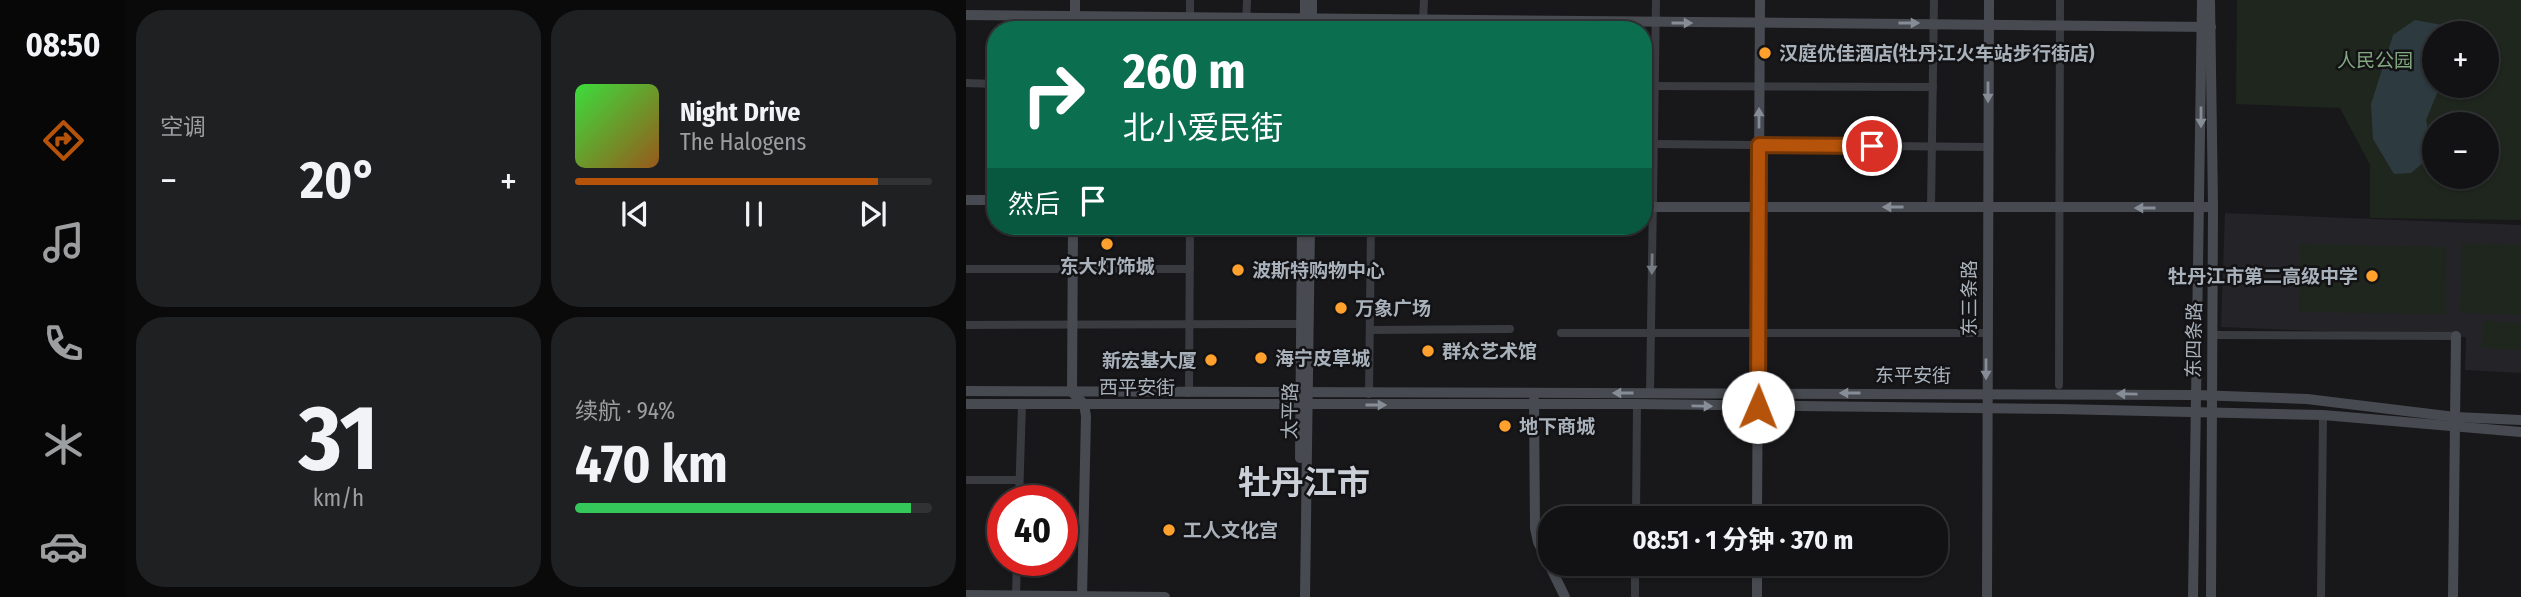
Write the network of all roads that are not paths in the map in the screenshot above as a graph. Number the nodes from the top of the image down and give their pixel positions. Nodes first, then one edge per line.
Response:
1 (1075, 0) edge
2 (1190, 0) edge
3 (1247, 0) edge
4 (1305, 0) edge
5 (1312, 0) edge
6 (1424, 0) edge
7 (1656, 0) edge
8 (1760, 0) edge
9 (1934, 0) edge
10 (1989, 0) edge
11 (2060, 0) edge
12 (2202, 0) edge
13 (2210, 0) edge
14 (966, 15) edge
15 (1075, 15) junction
16 (1190, 17) junction
17 (1075, 21) edge
18 (1190, 21) edge
19 (1223, 21) edge
20 (1247, 21) edge
21 (1308, 21) edge
22 (1308, 21) edge
23 (1428, 21) edge
24 (1760, 22) junction
25 (1652, 23) edge
26 (1655, 23) junction
27 (1933, 24) junction
28 (1989, 24) junction
29 (2059, 25) junction
30 (2206, 27) junction
31 (966, 83) edge
32 (987, 84) edge
33 (1654, 86) junction
34 (1760, 87) junction
35 (1933, 87) junction
36 (1654, 144) junction
37 (1759, 145) junction
38 (1932, 146) junction
39 (1988, 147) junction
40 (1652, 165) edge
41 (966, 200) edge
42 (987, 200) edge
43 (1652, 206) edge
44 (2213, 206) junction
45 (1931, 207) junction
46 (1988, 207) junction
47 (2058, 207) junction
48 (1759, 208) junction
49 (2200, 208) junction
50 (1073, 235) edge
51 (1190, 235) edge
52 (1302, 235) edge
53 (1310, 235) edge
54 (1371, 235) edge
55 (1649, 235) edge
56 (966, 268) edge
57 (1073, 269) junction
58 (1189, 269) junction
59 (1189, 324) junction
60 (1301, 324) junction
61 (966, 325) edge
62 (1072, 325) junction
63 (1510, 329) dead end
64 (1370, 330) junction
65 (1561, 333) dead end
66 (1651, 333) junction
67 (1758, 333) junction
68 (1987, 333) junction
69 (2212, 335) junction
70 (2456, 336) joint
71 (2059, 385) dead end
72 (966, 391) edge
73 (1073, 392) junction
74 (1189, 393) junction
75 (1650, 393) junction
76 (1758, 393) junction
77 (1986, 393) junction
78 (1369, 394) junction
79 (2195, 395) junction
80 (2211, 395) junction
81 (1304, 398) junction
82 (1534, 399) junction
83 (966, 404) edge
84 (1021, 404) junction
85 (1084, 404) junction
86 (1637, 404) junction
87 (1758, 407) junction
88 (1987, 408) junction
89 (2196, 412) junction
90 (2211, 413) junction
91 (2323, 415) junction
92 (2521, 420) edge
93 (2455, 422) junction
94 (2521, 432) edge
95 (966, 480) edge
96 (1019, 480) junction
97 (1019, 485) edge
98 (1636, 506) edge
99 (1757, 506) edge
100 (1538, 542) edge
101 (1017, 576) edge
102 (1555, 576) edge
103 (1635, 576) edge
104 (1757, 576) edge
105 (966, 595) edge
106 (1016, 596) edge
107 (1082, 597) edge
108 (1165, 597) edge
109 (1299, 597) edge
110 (1305, 597) edge
111 (1565, 597) edge
112 (1635, 597) edge
113 (1757, 597) edge
114 (1987, 597) edge
115 (2193, 597) edge
116 (2211, 597) edge
117 (2321, 597) edge
118 (2453, 597) edge

1 - 15 main road
2 - 16 street
3 - 20 street
4 - 21 main road
5 - 22 main road
6 - 23 street
7 - 26 street
8 - 24 main road
9 - 27 street
10 - 28 main road, 东三条路
11 - 29 street
12 - 30 main road
13 - 30 main road, 东四条路
14 - 15 main road
15 - 16 main road
15 - 17 main road
16 - 18 street
16 - 19 main road
26 -> 24 main road
24 -> 27 main road
24 - 34 main road
25 - 26 main road
26 - 33 street
27 - 28 main road
27 - 35 street
28 - 29 main road
28 -> 39 main road, 东三条路
29 - 30 main road
29 - 47 street
30 - 44 main road, 东四条路
30 -> 49 main road
31 - 32 street
33 - 34 street
33 - 36 street
34 - 35 street
37 -> 34 main road
35 - 38 street
36 - 37 street
36 - 40 street
37 - 38 street
37 - 48 main road
38 - 39 street
38 - 45 street
39 - 46 main road, 东三条路
41 - 42 main road
43 - 48 main road
44 - 49 main road
44 - 69 main road, 东四条路
45 - 46 main road
45 -> 48 main road
46 - 47 main road
46 - 68 main road, 东三条路
49 -> 47 main road
47 - 71 street
48 - 67 main road
49 - 79 main road
50 - 57 main road
51 - 58 street
52 - 60 main road, 太平路
53 - 81 main road, 太平路
54 - 64 street
55 -> 66 street
56 - 57 street
57 - 58 street
57 - 62 main road
58 - 59 street
59 - 60 street
59 - 62 street
59 - 74 street
60 - 81 main road, 太平路
61 - 62 street
62 - 73 main road
63 - 64 street
64 - 78 street
65 - 66 street
66 - 67 street
66 - 75 street
67 - 68 street
67 - 76 main road
68 -> 77 main road, 东三条路
69 - 70 street
69 - 80 main road, 东四条路
70 - 93 main road
72 - 73 main road, 西平安街
73 - 74 main road, 西平安街
73 - 85 main road
74 - 81 main road, 西平安街
75 - 76 main road, 东平安街
75 -> 82 main road, 东平安街
77 -> 76 main road, 东平安街
76 - 87 main road
79 -> 77 main road, 东平安街
77 - 88 main road, 东三条路
78 - 81 main road, 东平安街
78 - 82 main road, 东平安街
79 - 80 main road, 东平安街
79 - 89 main road
80 - 90 main road, 东四条路
80 - 93 main road, 东平安街
81 -> 82 main road, 东平安街
81 - 85 main road, 西平安街
81 - 109 main road, 太平路
81 - 110 main road, 太平路
82 - 86 main road, 东平安街
82 - 100 main road
83 - 84 main road, 西平安街
84 - 85 main road, 西平安街
84 - 96 street
85 - 107 main road
86 -> 87 main road, 东平安街
86 - 98 street
87 - 88 main road, 东平安街
87 - 99 main road
88 - 89 main road, 东平安街
88 - 114 main road, 东三条路
89 - 90 main road, 东平安街
89 - 115 main road
90 - 91 main road, 东平安街
90 - 116 main road, 东四条路
91 - 93 main road, 东平安街
91 - 117 street
92 - 93 main road, 东平安街
93 - 94 main road, 东平安街
93 - 118 main road
95 - 96 street
96 - 97 street
101 - 106 street
102 - 111 main road
103 - 112 street
104 - 113 main road
105 - 106 main road
106 - 107 main road
107 - 108 main road

